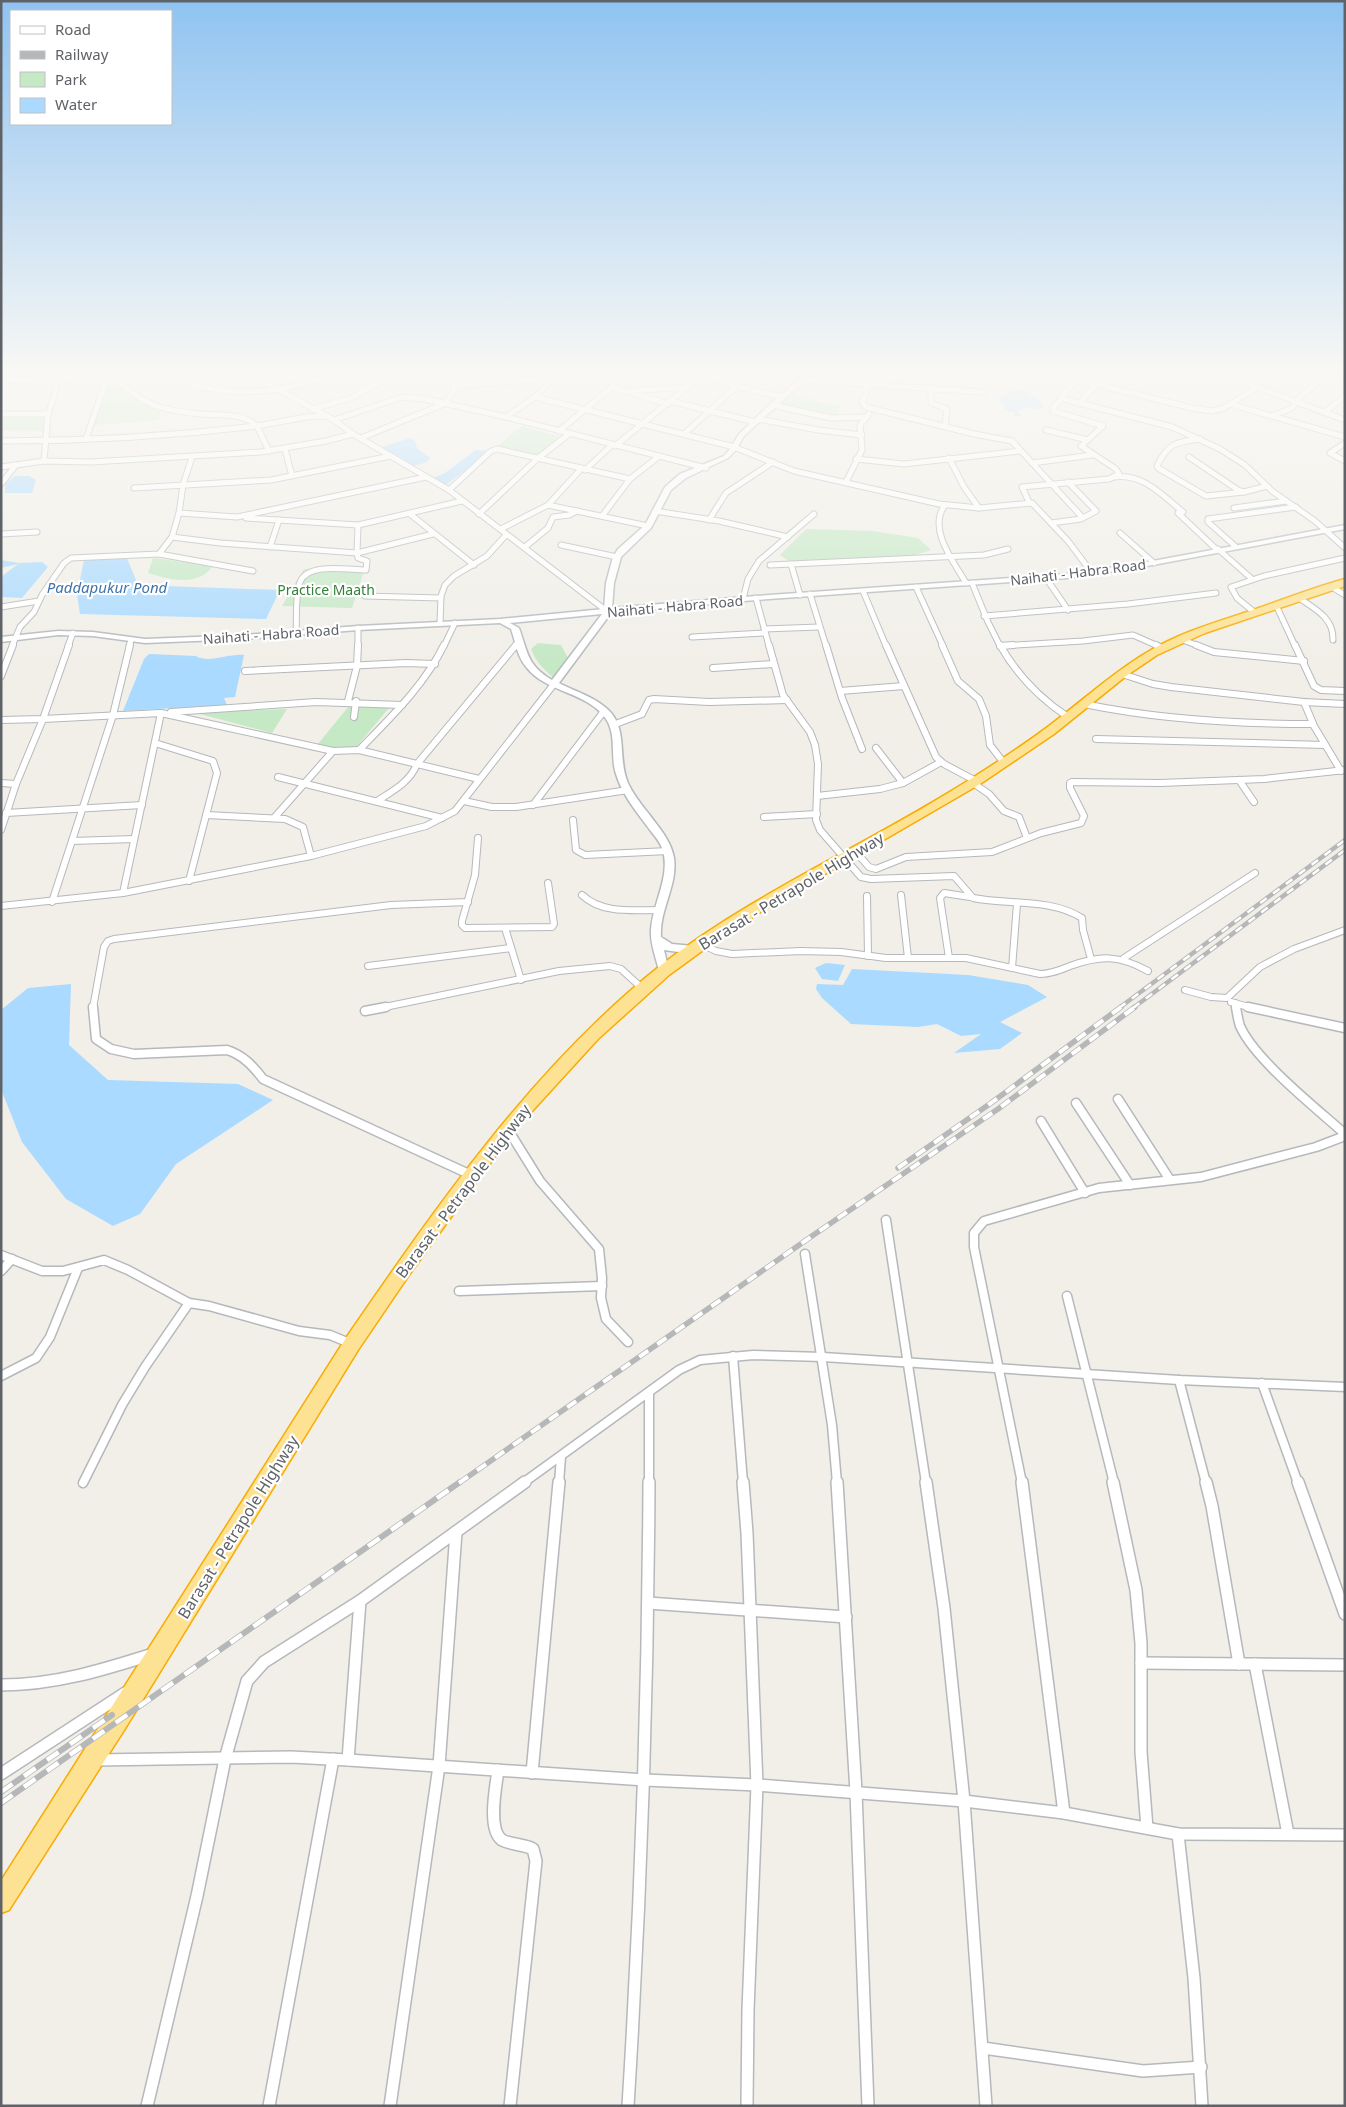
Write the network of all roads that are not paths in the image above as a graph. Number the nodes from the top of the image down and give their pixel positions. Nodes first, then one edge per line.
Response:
1 (13, 469) edge
2 (188, 469) edge
3 (290, 469) edge
4 (325, 469) edge
5 (413, 469) edge
6 (471, 469) edge
7 (525, 469) edge
8 (583, 469) edge
9 (585, 469) edge
10 (642, 469) edge
11 (702, 469) edge
12 (762, 469) edge
13 (790, 469) edge
14 (853, 469) edge
15 (955, 469) edge
16 (1038, 469) edge
17 (1114, 469) edge
18 (1160, 469) edge
19 (1207, 469) edge
20 (1250, 469) edge
21 (292, 476) junction
22 (426, 477) junction
23 (1114, 478) junction
24 (630, 479) junction
25 (846, 482) junction
26 (1068, 482) junction
27 (1050, 483) junction
28 (1, 484) edge
29 (183, 485) junction
30 (1267, 486) junction
31 (134, 488) dead end
32 (449, 490) junction
33 (1244, 492) junction
34 (462, 501) junction
35 (1286, 501) junction
36 (1029, 502) junction
37 (548, 505) junction
38 (945, 505) junction
39 (1296, 507) junction
40 (979, 508) junction
41 (1234, 508) dead end
42 (577, 511) junction
43 (655, 511) junction
44 (537, 512) junction
45 (180, 513) junction
46 (410, 514) junction
47 (479, 514) junction
48 (814, 514) dead end
49 (556, 516) junction
50 (602, 516) junction
51 (237, 517) junction
52 (1082, 517) junction
53 (279, 520) junction
54 (709, 520) junction
55 (1051, 523) junction
56 (358, 525) junction
57 (648, 526) junction
58 (1345, 527) edge
59 (501, 529) junction
60 (1326, 530) junction
61 (37, 532) dead end
62 (1120, 533) dead end
63 (1, 534) edge
64 (433, 534) junction
65 (506, 535) junction
66 (788, 536) junction
67 (172, 537) junction
68 (561, 545) dead end
69 (1235, 546) junction
70 (270, 547) junction
71 (525, 547) junction
72 (1345, 548) edge
73 (1008, 549) dead end
74 (1217, 549) junction
75 (356, 553) junction
76 (158, 554) junction
77 (950, 555) junction
78 (617, 557) junction
79 (1345, 558) edge
80 (1154, 563) junction
81 (791, 564) junction
82 (474, 565) junction
83 (770, 565) dead end
84 (253, 571) dead end
85 (1092, 573) junction
86 (1046, 578) junction
87 (1252, 579) junction
88 (969, 583) junction
89 (916, 587) junction
90 (1341, 588) edge
91 (863, 591) junction
92 (1216, 593) dead end
93 (810, 594) junction
94 (800, 595) junction
95 (365, 596) dead end
96 (441, 598) junction
97 (756, 598) junction
98 (1298, 598) junction
99 (743, 599) junction
100 (39, 602) junction
101 (1276, 605) junction
102 (1, 607) edge
103 (1068, 610) junction
104 (608, 612) junction
105 (1254, 612) junction
106 (984, 616) junction
107 (500, 621) junction
108 (440, 623) junction
109 (455, 623) junction
110 (820, 627) junction
111 (358, 628) junction
112 (765, 631) junction
113 (73, 633) junction
114 (296, 633) junction
115 (692, 637) dead end
116 (15, 638) junction
117 (1180, 639) junction
118 (1, 640) edge
119 (131, 640) junction
120 (1333, 640) dead end
121 (519, 642) junction
122 (1000, 646) junction
123 (1161, 648) junction
124 (1304, 661) junction
125 (435, 664) junction
126 (773, 664) junction
127 (357, 666) junction
128 (713, 668) dead end
129 (245, 671) dead end
130 (1122, 674) junction
131 (1, 676) edge
132 (554, 684) junction
133 (904, 686) junction
134 (840, 691) junction
135 (1345, 691) edge
136 (787, 700) junction
137 (348, 701) junction
138 (356, 701) junction
139 (1304, 702) junction
140 (1084, 704) junction
141 (1345, 704) edge
142 (402, 705) junction
143 (604, 711) junction
144 (161, 713) junction
145 (113, 714) junction
146 (354, 717) dead end
147 (1068, 717) junction
148 (43, 719) junction
149 (1, 720) edge
150 (613, 724) junction
151 (1313, 724) junction
152 (1096, 739) dead end
153 (155, 743) junction
154 (1325, 744) junction
155 (876, 748) dead end
156 (862, 749) dead end
157 (359, 750) junction
158 (333, 751) junction
159 (941, 762) junction
160 (1004, 763) junction
161 (417, 764) junction
162 (1343, 771) edge
163 (278, 777) dead end
164 (479, 779) junction
165 (1239, 780) junction
166 (974, 782) junction
167 (1, 783) edge
168 (305, 783) junction
169 (903, 783) junction
170 (16, 784) junction
171 (628, 790) junction
172 (817, 796) junction
173 (377, 801) junction
174 (464, 801) junction
175 (1254, 802) dead end
176 (142, 805) junction
177 (533, 805) junction
178 (82, 809) junction
179 (6, 813) junction
180 (206, 814) junction
181 (816, 814) junction
182 (764, 817) dead end
183 (274, 818) junction
184 (442, 818) junction
185 (573, 820) dead end
186 (1, 830) edge
187 (478, 838) dead end
188 (1027, 838) junction
189 (72, 840) junction
190 (134, 840) junction
191 (668, 851) junction
192 (850, 855) junction
193 (311, 856) junction
194 (1255, 872) dead end
195 (189, 880) junction
196 (548, 883) dead end
197 (123, 893) junction
198 (582, 895) dead end
199 (901, 895) dead end
200 (867, 896) dead end
201 (970, 896) junction
202 (52, 902) junction
203 (468, 902) junction
204 (1017, 904) junction
205 (1, 906) edge
206 (659, 910) junction
207 (505, 928) junction
208 (1345, 930) edge
209 (656, 938) junction
210 (697, 947) junction
211 (511, 948) junction
212 (868, 956) junction
213 (908, 958) junction
214 (949, 958) junction
215 (1124, 958) junction
216 (1091, 959) junction
217 (368, 966) dead end
218 (1012, 968) junction
219 (664, 971) junction
220 (1148, 971) dead end
221 (521, 980) junction
222 (643, 989) junction
223 (1185, 990) dead end
224 (1220, 998) junction
225 (1235, 1003) junction
226 (365, 1011) dead end
227 (1345, 1028) edge
228 (1118, 1099) dead end
229 (1076, 1103) dead end
230 (1042, 1121) dead end
231 (507, 1128) junction
232 (1345, 1135) edge
233 (471, 1176) junction
234 (1170, 1180) junction
235 (1130, 1185) junction
236 (1085, 1192) junction
237 (886, 1220) dead end
238 (805, 1254) dead end
239 (1, 1255) edge
240 (12, 1259) junction
241 (78, 1268) junction
242 (1, 1271) edge
243 (602, 1286) junction
244 (459, 1291) dead end
245 (1066, 1296) dead end
246 (189, 1304) junction
247 (628, 1342) dead end
248 (352, 1344) junction
249 (733, 1356) junction
250 (822, 1357) junction
251 (909, 1363) junction
252 (999, 1368) junction
253 (1087, 1373) junction
254 (1, 1376) edge
255 (1179, 1380) junction
256 (1262, 1383) junction
257 (1345, 1387) edge
258 (649, 1392) junction
259 (561, 1457) junction
260 (83, 1483) dead end
261 (456, 1532) junction
262 (360, 1601) junction
263 (648, 1603) junction
264 (750, 1611) junction
265 (1345, 1614) edge
266 (846, 1617) junction
267 (159, 1652) junction
268 (1141, 1663) junction
269 (1239, 1664) junction
270 (1255, 1664) junction
271 (1345, 1665) edge
272 (140, 1683) junction
273 (1, 1685) edge
274 (225, 1759) junction
275 (333, 1759) junction
276 (92, 1760) junction
277 (348, 1760) junction
278 (440, 1766) junction
279 (498, 1770) junction
280 (532, 1773) junction
281 (1, 1774) edge
282 (645, 1780) junction
283 (757, 1784) junction
284 (856, 1792) junction
285 (964, 1801) junction
286 (1064, 1813) junction
287 (1148, 1828) junction
288 (1178, 1834) junction
289 (1288, 1834) junction
290 (1345, 1835) edge
291 (1, 1902) edge
292 (983, 2048) junction
293 (1201, 2067) junction
294 (147, 2106) edge
295 (269, 2106) edge
296 (390, 2106) edge
297 (510, 2106) edge
298 (628, 2106) edge
299 (747, 2106) edge
300 (868, 2106) edge
301 (986, 2106) edge
302 (1202, 2106) edge

1 - 28 street
2 - 29 street
3 - 21 street
4 - 21 street
5 - 22 street
6 - 32 street
7 - 47 street
8 - 37 street
9 - 24 street
10 - 24 street
11 - 43 main road
12 - 54 street
13 - 25 street
14 - 25 street
15 - 40 street
16 - 27 street
17 - 23 street
18 - 33 street
19 - 33 street
20 - 30 street
21 - 29 street
22 - 32 street
22 - 51 street
23 - 26 street
23 - 74 street
24 - 50 street
25 - 38 street
26 - 27 street
26 - 52 street
27 - 36 street
27 - 52 street
29 - 31 street
29 - 45 street
30 - 33 street
30 - 35 street
32 - 34 street
34 - 46 street
34 - 47 street
35 - 39 street
35 - 41 street
36 - 40 street
36 - 55 street
37 - 42 street
37 - 44 street
38 - 40 street
38 - 77 street
39 - 60 street
39 - 69 street
42 - 49 street
42 - 50 street
43 - 54 street
43 - 57 main road
44 - 49 street
44 - 59 street
45 - 51 street
45 - 67 street
46 - 56 street
46 - 64 street
47 - 59 street
48 - 66 street
49 - 71 street
50 - 57 street
51 - 53 street
52 - 55 street
53 - 56 street
53 - 70 street
54 - 66 street
55 - 85 street
56 - 75 street
57 - 78 main road
58 - 60 main road, Naihati - Habra Road
59 - 65 street
60 - 69 main road, Naihati - Habra Road
60 - 72 street
61 - 63 street
62 - 80 street
64 - 75 street
64 - 82 street
65 - 71 street
65 - 82 street
66 - 99 street
67 - 70 street
67 - 76 street
68 - 78 street
69 - 74 main road, Naihati - Habra Road
70 - 75 street
71 - 104 street
73 - 77 street
74 - 80 main road, Naihati - Habra Road
74 - 87 street
75 - 114 street
76 - 84 street
76 - 100 street
77 - 81 street
77 - 88 street
78 - 104 main road
79 - 87 street
80 - 85 main road, Naihati - Habra Road
81 - 83 street
81 - 94 street
82 - 96 street
85 - 86 main road, Naihati - Habra Road
86 - 88 main road, Naihati - Habra Road
86 - 103 street
87 - 105 street
88 - 89 main road, Naihati - Habra Road
88 - 106 street
89 - 91 main road, Naihati - Habra Road
89 - 160 street
90 - 98 highway, Barasat - Petrapole Highway
91 - 93 main road, Naihati - Habra Road
91 - 133 street
92 - 103 street
93 - 94 main road, Naihati - Habra Road
93 - 110 street
94 - 97 main road, Naihati - Habra Road
95 - 96 street
96 - 108 street
97 - 99 main road, Naihati - Habra Road
97 - 112 street
98 - 101 highway, Barasat - Petrapole Highway
98 - 120 street
99 - 104 main road, Naihati - Habra Road
100 - 102 street
100 - 116 street
101 - 105 highway, Barasat - Petrapole Highway
101 - 124 street
103 - 106 street
104 - 107 main road, Naihati - Habra Road
104 - 132 main road
105 - 117 highway, Barasat - Petrapole Highway
106 - 122 street
107 - 109 main road, Naihati - Habra Road
107 - 121 main road
108 - 109 main road, Naihati - Habra Road
108 - 111 main road, Naihati - Habra Road
109 - 125 street
110 - 112 street
110 - 134 street
111 - 114 main road, Naihati - Habra Road
111 - 127 street
112 - 115 street
112 - 126 street
113 - 116 main road, Naihati - Habra Road
113 - 119 main road, Naihati - Habra Road
113 - 148 street
114 - 119 main road, Naihati - Habra Road
116 - 118 main road, Naihati - Habra Road
116 - 131 street
117 - 123 highway, Barasat - Petrapole Highway
117 - 124 street
119 - 145 street
121 - 132 main road
121 - 161 street
122 - 123 street
122 - 147 street
123 - 130 highway, Barasat - Petrapole Highway
124 - 135 street
125 - 127 street
125 - 142 street
126 - 128 street
126 - 136 street
127 - 129 street
127 - 137 street
130 - 139 street
130 - 140 highway, Barasat - Petrapole Highway
132 - 143 main road
132 - 164 street
133 - 134 street
133 - 159 street
134 - 156 street
136 - 150 street
136 - 172 street
137 - 138 street
137 - 144 street
138 - 142 street
138 - 146 street
139 - 141 street
139 - 151 street
140 - 147 highway, Barasat - Petrapole Highway
140 - 151 street
142 - 157 street
143 - 150 main road
143 - 177 street
144 - 145 street
144 - 153 street
144 - 158 street
145 - 148 street
145 - 178 street
147 - 160 highway, Barasat - Petrapole Highway
148 - 149 street
148 - 170 street
150 - 171 main road
151 - 154 street
152 - 154 street
153 - 176 street
153 - 180 street
154 - 162 street
155 - 169 street
157 - 158 street
157 - 161 street
158 - 168 street
159 - 166 street
159 - 169 street
160 - 166 highway, Barasat - Petrapole Highway
161 - 164 street
161 - 173 street
162 - 165 street
163 - 168 street
164 - 174 street
165 - 175 street
165 - 188 street
166 - 188 street
166 - 192 highway, Barasat - Petrapole Highway
167 - 170 street
168 - 173 street
168 - 183 street
169 - 172 street
170 - 179 street
171 - 177 street
171 - 191 main road
172 - 181 street
173 - 184 street
174 - 177 street
174 - 184 street
176 - 178 street
176 - 190 street
178 - 179 street
178 - 189 street
179 - 186 street
180 - 183 street
180 - 195 street
181 - 182 street
181 - 192 street
183 - 193 street
184 - 193 street
185 - 191 street
187 - 203 street
188 - 192 street
189 - 190 street
189 - 202 street
190 - 197 street
191 - 206 main road
192 - 201 street
192 - 210 highway, Barasat - Petrapole Highway
193 - 195 street
194 - 215 street
195 - 197 street
196 - 207 street
197 - 202 street
198 - 206 street
199 - 213 street
200 - 212 street
201 - 204 street
201 - 214 street
202 - 205 street
203 - 207 street
203 - 233 street
204 - 216 street
204 - 218 street
206 - 209 main road
207 - 211 street
208 - 224 street
209 - 210 main road
209 - 219 main road
210 - 212 street
210 - 219 highway, Barasat - Petrapole Highway
211 - 217 street
211 - 221 street
212 - 213 street
213 - 214 street
214 - 218 street
215 - 216 street
215 - 220 street
216 - 218 street
219 - 222 highway, Barasat - Petrapole Highway
221 - 222 street
221 - 226 street
222 - 231 highway, Barasat - Petrapole Highway
223 - 224 street
224 - 225 street
225 - 227 street
225 - 232 street
228 - 234 street
229 - 235 street
230 - 236 street
231 - 233 highway, Barasat - Petrapole Highway
231 - 243 street
232 - 234 street
233 - 248 highway, Barasat - Petrapole Highway
234 - 235 street
235 - 236 street
236 - 252 street
237 - 251 street
238 - 250 street
239 - 240 street
240 - 241 street
240 - 242 street
241 - 246 street
241 - 254 street
243 - 244 street
243 - 247 street
245 - 253 street
246 - 248 street
246 - 260 street
248 - 267 highway, Barasat - Petrapole Highway
249 - 250 street
249 - 258 street
249 - 264 street
250 - 251 street
250 - 266 street
251 - 252 street
251 - 285 street
252 - 253 street
252 - 286 street
253 - 255 street
253 - 268 street
255 - 256 street
255 - 269 street
256 - 257 street
256 - 265 street
258 - 259 street
258 - 263 street
259 - 261 street
259 - 280 street
261 - 262 street
261 - 278 street
262 - 274 street
262 - 277 street
263 - 264 street
263 - 282 street
264 - 266 street
264 - 283 street
266 - 284 street
267 - 272 highway, Barasat - Petrapole Highway
267 - 273 street
268 - 269 street
268 - 287 street
269 - 270 street
270 - 271 street
270 - 289 street
272 - 276 highway, Barasat - Petrapole Highway
272 - 281 street
274 - 275 street
274 - 276 street
274 - 294 street
275 - 277 street
275 - 295 street
276 - 291 highway, Barasat - Petrapole Highway
277 - 278 street
278 - 279 street
278 - 296 street
279 - 280 street
279 - 297 street
280 - 282 street
282 - 283 street
282 - 298 street
283 - 284 street
283 - 299 street
284 - 285 street
284 - 300 street
285 - 286 street
285 - 292 street
286 - 287 street
287 - 288 street
288 - 289 street
288 - 293 street
289 - 290 street
292 - 293 street
292 - 301 street
293 - 302 street

